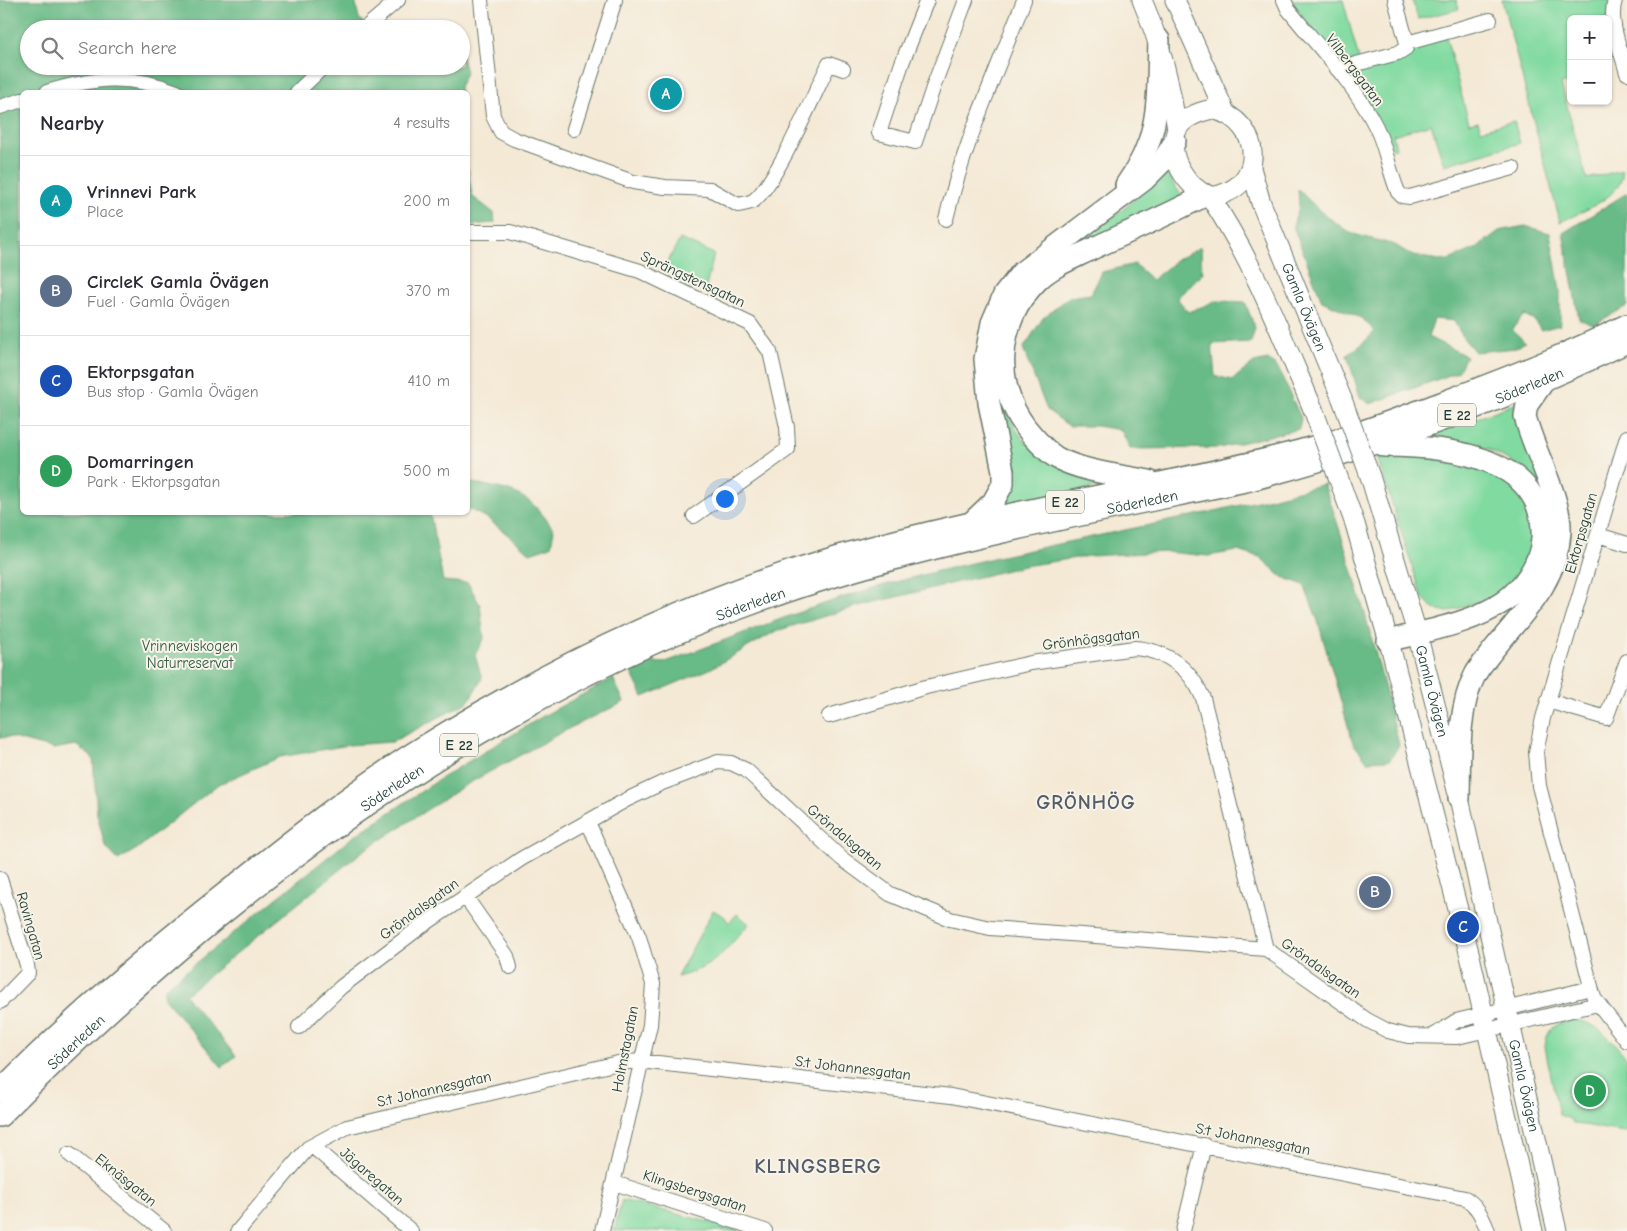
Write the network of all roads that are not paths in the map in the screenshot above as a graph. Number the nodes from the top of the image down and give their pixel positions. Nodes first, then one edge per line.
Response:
1 (398, 0) edge
2 (481, 0) edge
3 (616, 0) edge
4 (927, 0) edge
5 (966, 0) edge
6 (1024, 0) edge
7 (1142, 0) edge
8 (1175, 0) edge
9 (1284, 0) edge
10 (1395, 0) edge
11 (1615, 0) edge
12 (375, 20) edge
13 (1490, 20) dead end
14 (1159, 40) junction
15 (1407, 43) junction
16 (843, 69) dead end
17 (1337, 69) junction
18 (1627, 73) edge
19 (315, 75) edge
20 (55, 90) edge
21 (171, 90) edge
22 (299, 90) edge
23 (20, 101) edge
24 (0, 107) edge
25 (1225, 112) junction
26 (574, 128) dead end
27 (1176, 135) junction
28 (1251, 168) junction
29 (1514, 168) dead end
30 (1208, 196) junction
31 (1112, 205) junction
32 (946, 219) dead end
33 (470, 232) edge
34 (1627, 325) edge
35 (1627, 342) edge
36 (1545, 380) junction
37 (1627, 437) edge
38 (1369, 446) junction
39 (1159, 482) junction
40 (694, 516) dead end
41 (972, 523) junction
42 (1598, 535) junction
43 (1627, 544) edge
44 (1532, 605) junction
45 (1419, 639) junction
46 (1390, 647) junction
47 (1626, 667) edge
48 (1548, 701) junction
49 (829, 716) dead end
50 (1459, 798) junction
51 (588, 822) junction
52 (0, 879) edge
53 (465, 896) junction
54 (1266, 950) junction
55 (510, 967) dead end
56 (1591, 988) junction
57 (0, 1002) edge
58 (1598, 1004) junction
59 (1505, 1008) junction
60 (1485, 1022) junction
61 (1509, 1026) junction
62 (299, 1027) dead end
63 (1627, 1041) edge
64 (640, 1061) junction
65 (0, 1091) edge
66 (0, 1116) edge
67 (1204, 1145) junction
68 (312, 1146) junction
69 (69, 1154) dead end
70 (614, 1183) junction
71 (164, 1231) edge
72 (238, 1231) edge
73 (411, 1231) edge
74 (602, 1231) edge
75 (765, 1231) edge
76 (1183, 1231) edge
77 (1488, 1231) edge
78 (1534, 1231) edge
79 (1557, 1231) edge

1 - 12 street
2 - 16 street
3 - 26 street
4 - 5 street
6 - 32 street
7 - 14 main road
8 - 25 main road
9 - 17 street, Vilbergsgatan
10 - 15 street
11 - 18 street
13 - 15 street
14 - 27 main road
14 - 31 highway
15 - 17 street
17 - 29 street, Vilbergsgatan
19 - 22 street
20 - 21 street
23 - 24 street
25 - 27 main road
25 - 28 main road
27 - 30 main road
27 - 31 highway
28 - 30 main road
28 - 45 main road, Gamla Övägen, bridge
30 - 39 highway
30 - 46 main road, Gamla Övägen, bridge
31 - 41 highway
33 - 40 street, Sprängstensgatan
34 - 39 highway, Söderleden / E 22
35 - 36 highway, Söderleden / E 22
36 - 38 highway, Söderleden / E 22
36 - 44 highway
37 - 42 street, Ektorpsgatan
38 - 45 highway
38 - 66 highway, Söderleden / E 22
39 - 41 highway, Söderleden / E 22
41 - 65 highway, Söderleden / E 22
42 - 43 street
42 - 48 street, Ektorpsgatan
44 - 45 highway
44 - 50 highway
45 - 46 highway
45 - 50 main road, Gamla Övägen
46 - 60 main road, Gamla Övägen
47 - 48 street
48 - 56 street, Ektorpsgatan
49 - 54 street, Grönhögsgatan
50 - 59 main road, Gamla Övägen
51 - 53 street, Gröndalsgatan
51 - 54 street, Gröndalsgatan
51 - 64 street, Holmstagatan
52 - 57 street, Ravingatan
53 - 55 street
53 - 62 street, Gröndalsgatan
54 - 60 street, Gröndalsgatan
56 - 58 street, Ektorpsgatan
56 - 59 street
58 - 61 street
58 - 63 street, Ektorpsgatan
59 - 60 street
59 - 61 main road, Gamla Övägen
60 - 61 street
60 - 78 main road, Gamla Övägen
61 - 79 main road, Gamla Övägen
64 - 67 street, S:t Johannesgatan
64 - 68 street, S:t Johannesgatan
64 - 70 street, Holmstagatan
67 - 76 street
67 - 77 street, S:t Johannesgatan
68 - 72 street, S:t Johannesgatan
68 - 73 street, Jägaregatan
69 - 71 street, Eknäsgatan
70 - 74 street, Holmstagatan
70 - 75 street, Klingsbergsgatan

